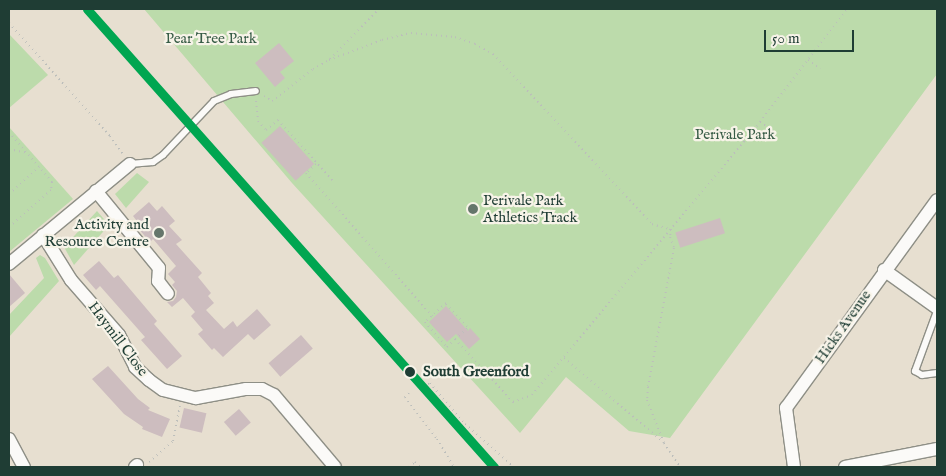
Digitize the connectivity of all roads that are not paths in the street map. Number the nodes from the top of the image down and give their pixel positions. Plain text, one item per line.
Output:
1 (256, 91) road end
2 (130, 164) joint
3 (96, 191) junction
4 (937, 200) edge
5 (43, 235) junction
6 (9, 264) edge
7 (884, 270) junction
8 (168, 294) dead end
9 (937, 310) edge
10 (937, 373) edge
11 (9, 439) edge
12 (937, 449) edge
13 (24, 467) edge
14 (335, 467) edge
15 (794, 467) edge
16 (845, 467) edge

1 - 2 lane
2 - 3 street
3 - 5 street
3 - 8 street
4 - 7 street, Hicks Avenue
5 - 6 street
5 - 14 street, Haymill Close
7 - 9 street
7 - 15 street, Hicks Avenue
9 - 10 lane
11 - 13 street
12 - 16 street

